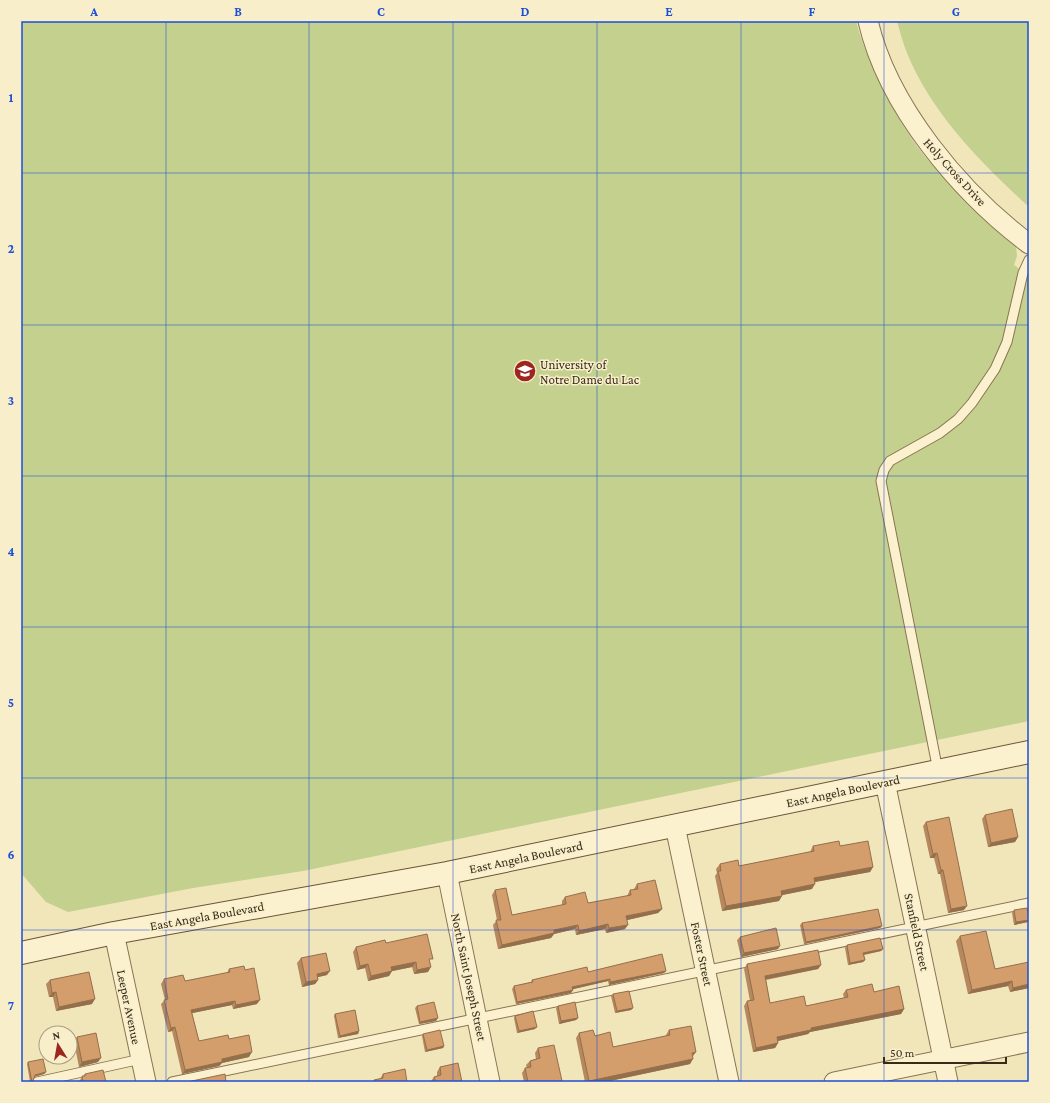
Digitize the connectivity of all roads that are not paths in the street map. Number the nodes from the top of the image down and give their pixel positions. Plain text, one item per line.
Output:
1 (868, 21) edge
2 (1029, 244) edge
3 (1029, 260) edge
4 (1029, 752) edge
5 (938, 771) junction
6 (885, 782) junction
7 (675, 826) junction
8 (447, 873) junction
9 (1029, 903) edge
10 (916, 927) junction
11 (114, 933) junction
12 (21, 953) edge
13 (705, 971) junction
14 (477, 1019) junction
15 (1029, 1042) edge
16 (944, 1059) junction
17 (141, 1060) junction
18 (37, 1082) edge
19 (146, 1082) edge
20 (172, 1082) edge
21 (490, 1082) edge
22 (729, 1082) edge
23 (834, 1082) edge
24 (948, 1082) edge

1 - 2 street, Holy Cross Drive
3 - 5 lane
4 - 5 main road, East Angela Boulevard
5 - 6 main road, East Angela Boulevard
6 - 7 main road, East Angela Boulevard
6 - 10 street, Stanfield Street
7 - 8 main road, East Angela Boulevard
7 - 13 street, Foster Street
8 - 11 main road, East Angela Boulevard
8 - 14 street, North Saint Joseph Street
9 - 10 lane
10 - 13 lane
10 - 16 street, Stanfield Street
11 - 12 main road, East Angela Boulevard
11 - 17 street, Leeper Avenue
13 - 14 lane
13 - 22 street, Foster Street
14 - 20 lane
14 - 21 street, North Saint Joseph Street
15 - 16 street
16 - 23 street
16 - 24 street, Stanfield Street
17 - 18 lane
17 - 19 street, Leeper Avenue

